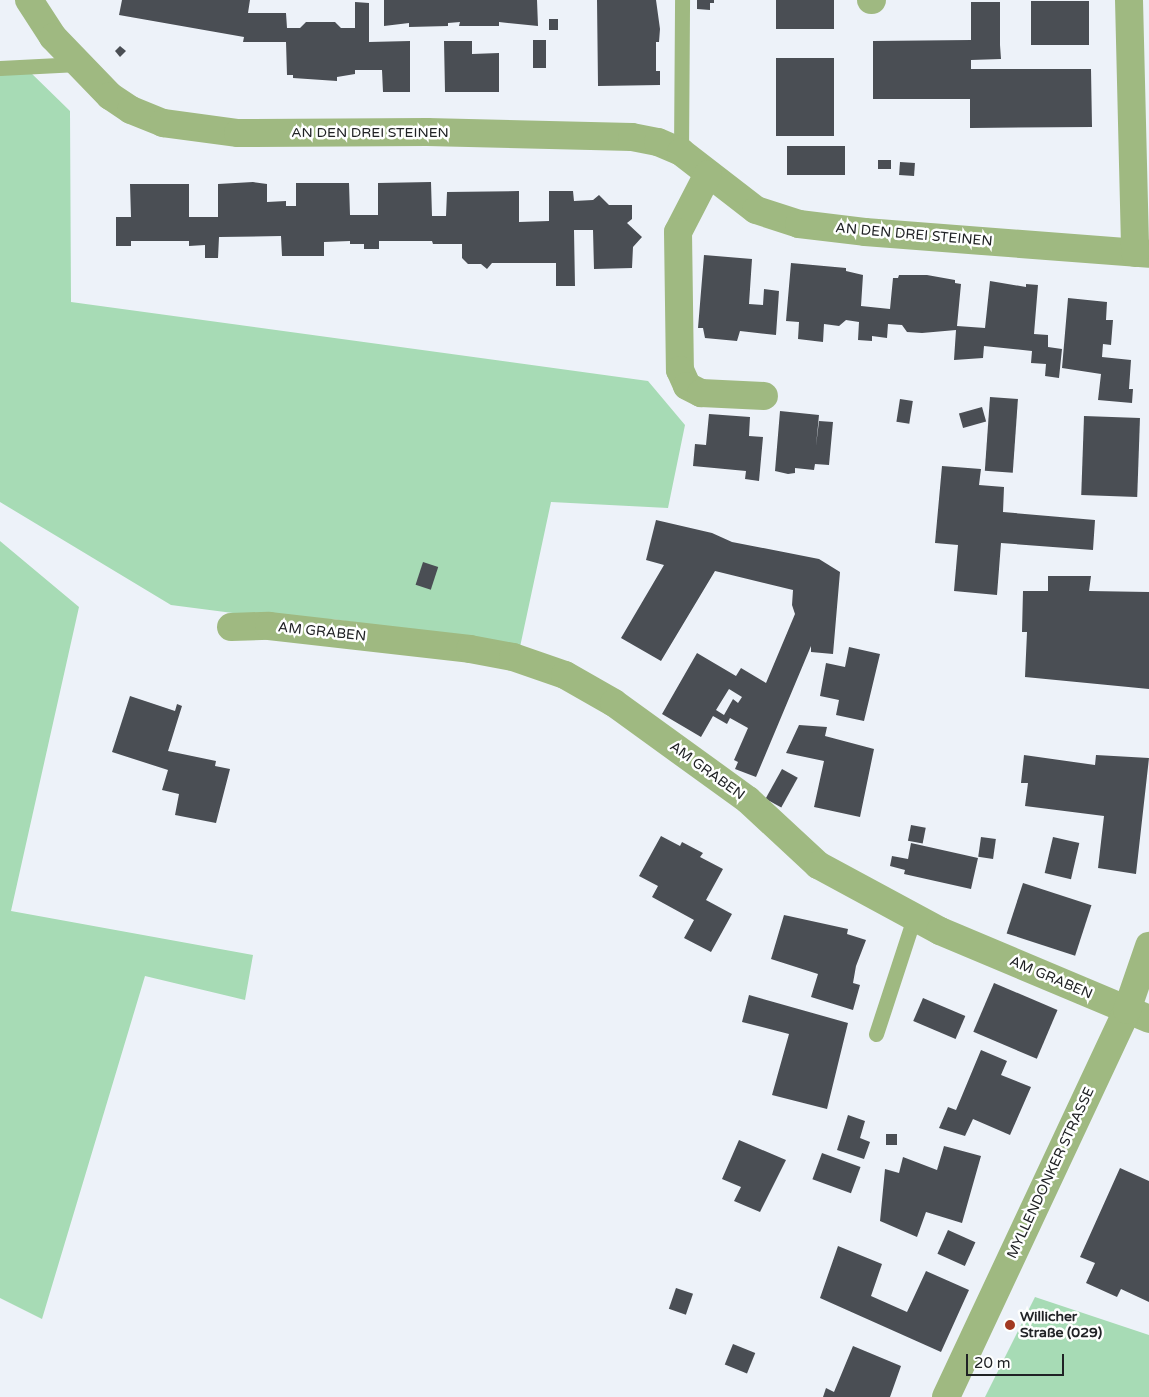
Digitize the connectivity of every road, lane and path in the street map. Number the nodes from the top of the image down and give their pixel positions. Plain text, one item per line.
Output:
1 (29, 0) edge
2 (682, 0) edge
3 (1129, 0) edge
4 (78, 64) junction
5 (0, 68) edge
6 (680, 152) junction
7 (708, 174) junction
8 (1142, 254) edge
9 (764, 396) dead end
10 (231, 627) dead end
11 (914, 918) junction
12 (1149, 946) edge
13 (1138, 1014) edge
14 (876, 1034) dead end
15 (946, 1397) edge

1 - 4 street, AN DEN DREI STEINEN
2 - 6 lane
3 - 8 street, AN DEN DREI STEINEN
4 - 5 lane
4 - 6 street, AN DEN DREI STEINEN
6 - 7 street, AN DEN DREI STEINEN
7 - 8 street, AN DEN DREI STEINEN
7 - 9 street
10 - 11 street, AM GRABEN
11 - 13 street, AM GRABEN
11 - 14 lane
12 - 13 street, MYLLENDONKER STRASSE
13 - 15 street, MYLLENDONKER STRASSE

